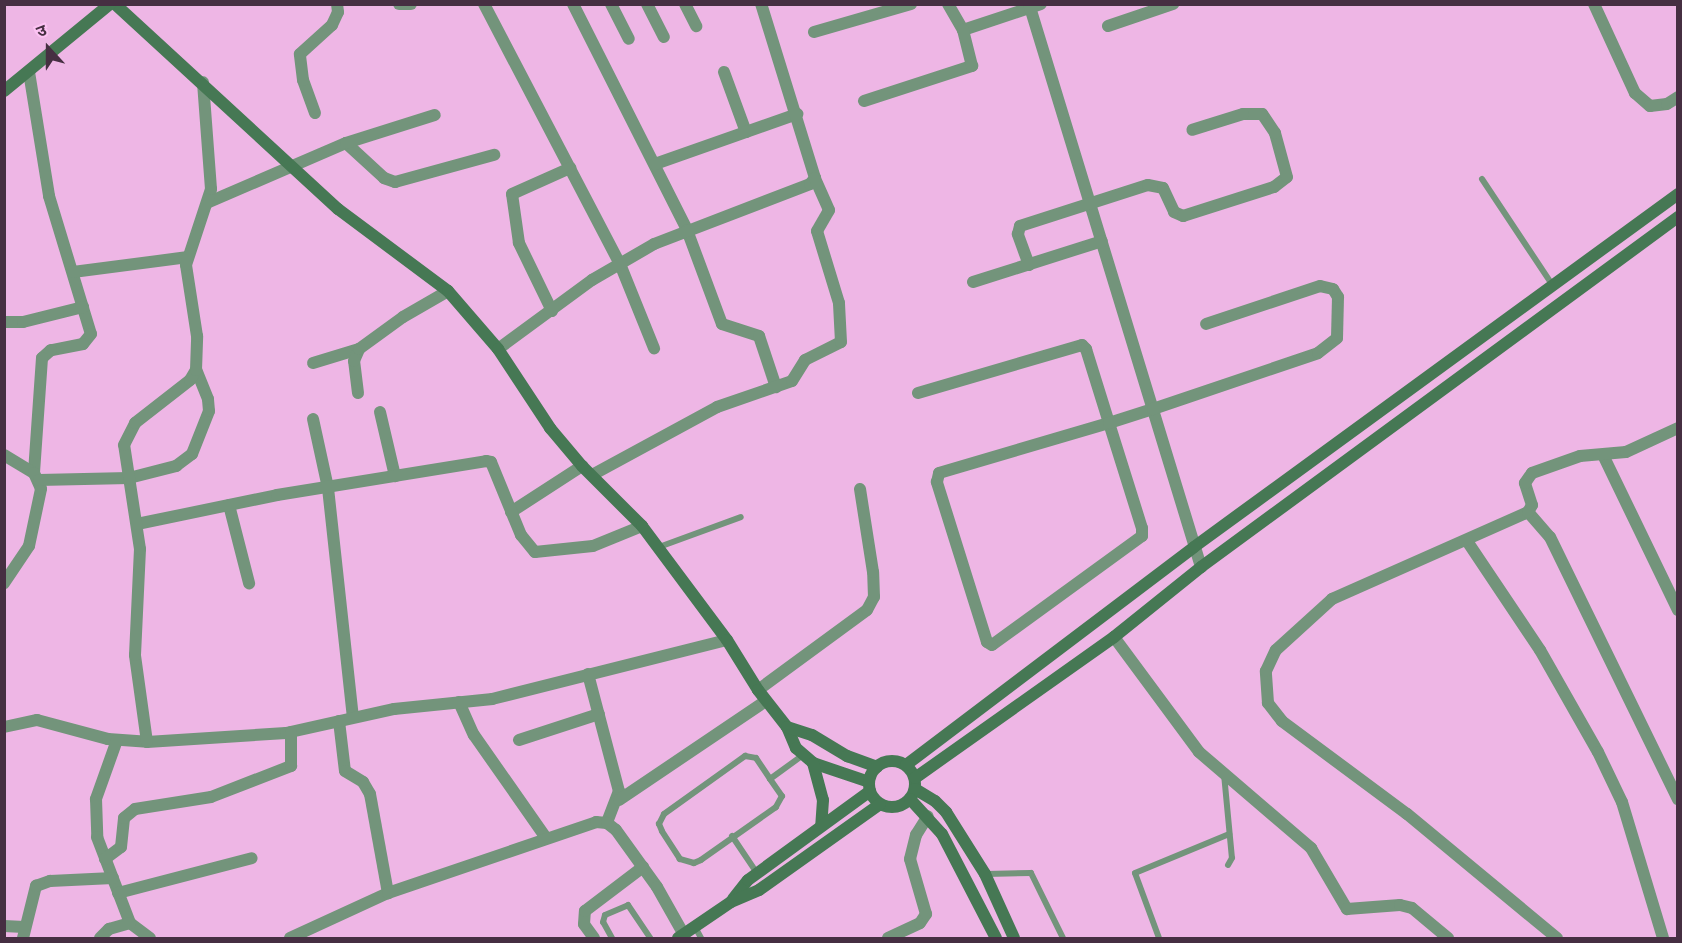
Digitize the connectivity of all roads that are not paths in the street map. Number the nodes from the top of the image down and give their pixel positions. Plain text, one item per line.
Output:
1 (110, 4) edge
2 (115, 4) edge
3 (337, 4) edge
4 (399, 4) edge
5 (411, 4) edge
6 (484, 4) edge
7 (573, 4) edge
8 (611, 4) edge
9 (647, 4) edge
10 (685, 4) edge
11 (761, 4) edge
12 (911, 4) edge
13 (948, 4) edge
14 (1173, 4) edge
15 (1594, 4) edge
16 (1034, 6) edge
17 (696, 26) dead end
18 (1108, 26) dead end
19 (963, 30) junction
20 (814, 32) dead end
21 (664, 37) dead end
22 (629, 39) dead end
23 (29, 72) junction
24 (724, 72) dead end
25 (203, 82) junction
26 (4, 91) edge
27 (1677, 97) edge
28 (864, 101) dead end
29 (315, 112) dead end
30 (796, 114) junction
31 (435, 115) dead end
32 (1191, 130) dead end
33 (746, 132) junction
34 (346, 143) junction
35 (494, 155) dead end
36 (655, 164) junction
37 (291, 166) junction
38 (570, 168) junction
39 (815, 178) junction
40 (1482, 179) dead end
41 (1677, 194) edge
42 (209, 202) junction
43 (1090, 203) junction
44 (1677, 217) edge
45 (687, 230) junction
46 (1102, 241) junction
47 (188, 257) junction
48 (620, 264) junction
49 (1029, 265) junction
50 (74, 272) junction
51 (973, 282) dead end
52 (1554, 286) junction
53 (448, 291) junction
54 (83, 308) junction
55 (552, 311) junction
56 (4, 322) edge
57 (1206, 324) dead end
58 (654, 348) dead end
59 (498, 349) junction
60 (359, 350) junction
61 (313, 363) dead end
62 (196, 370) junction
63 (776, 387) junction
64 (358, 393) dead end
65 (918, 393) dead end
66 (1153, 409) junction
67 (380, 412) dead end
68 (313, 419) dead end
69 (1109, 423) junction
70 (1677, 428) edge
71 (4, 455) edge
72 (1604, 457) junction
73 (582, 466) junction
74 (592, 475) junction
75 (36, 476) junction
76 (395, 476) junction
77 (129, 478) junction
78 (328, 488) junction
79 (860, 489) dead end
80 (229, 505) junction
81 (511, 512) junction
82 (1528, 512) junction
83 (741, 517) dead end
84 (137, 524) junction
85 (642, 526) junction
86 (1467, 542) junction
87 (1194, 547) junction
88 (658, 548) junction
89 (1201, 567) junction
90 (249, 583) dead end
91 (4, 584) edge
92 (1677, 610) edge
93 (1114, 637) junction
94 (727, 640) junction
95 (588, 674) junction
96 (762, 695) junction
97 (459, 702) junction
98 (599, 714) junction
99 (353, 717) junction
100 (339, 721) junction
101 (4, 727) edge
102 (788, 727) junction
103 (291, 732) junction
104 (117, 740) junction
105 (519, 740) dead end
106 (147, 742) junction
107 (808, 759) junction
108 (906, 765) junction
109 (877, 767) junction
110 (1224, 773) junction
111 (770, 779) junction
112 (870, 787) junction
113 (914, 789) junction
114 (619, 800) junction
115 (1677, 800) edge
116 (880, 804) junction
117 (928, 816) junction
118 (608, 823) junction
119 (822, 826) junction
120 (1229, 834) junction
121 (732, 836) junction
122 (546, 838) junction
123 (252, 858) dead end
124 (105, 859) junction
125 (1228, 865) dead end
126 (643, 867) junction
127 (757, 873) junction
128 (985, 874) junction
129 (113, 878) junction
130 (118, 893) junction
131 (388, 893) junction
132 (731, 902) junction
133 (130, 923) junction
134 (4, 926) edge
135 (23, 933) edge
136 (698, 933) edge
137 (681, 937) edge
138 (100, 939) edge
139 (150, 939) edge
140 (290, 939) edge
141 (594, 939) edge
142 (612, 939) edge
143 (650, 939) edge
144 (888, 939) edge
145 (996, 939) edge
146 (1014, 939) edge
147 (1063, 939) edge
148 (1159, 939) edge
149 (1448, 939) edge
150 (1557, 939) edge
151 (1663, 939) edge

1 - 23 main road
2 - 25 main road
3 - 29 street
4 - 5 street
6 - 38 street
7 - 36 street
8 - 22 street
9 - 21 street
10 - 17 street
11 - 30 street
12 - 20 street
13 - 19 street
14 - 18 street
15 - 27 street
16 - 19 street
16 - 43 street
19 - 28 street
23 - 26 main road
23 - 50 street
24 - 33 street
25 - 37 main road
25 - 42 street
30 - 33 street
30 - 39 street
31 - 34 street
32 - 43 street
33 - 36 street
34 - 35 street
34 - 37 street
36 - 45 street
37 - 42 street
37 - 53 main road
38 - 48 street
38 - 55 street
39 - 45 street
39 - 63 street
40 - 52 lane
41 - 52 main road
42 - 47 street
43 - 46 street
43 - 49 street
44 - 89 main road
45 - 48 street
45 - 63 street
46 - 49 street
46 - 66 street
47 - 50 street
47 - 62 street
48 - 55 street
48 - 58 street
49 - 51 street
50 - 54 street
52 - 87 main road
53 - 59 main road
53 - 60 street
54 - 56 street
54 - 75 street
55 - 59 street
57 - 66 street
59 - 73 main road
60 - 61 street
60 - 64 street
62 - 77 street
62 - 77 street
63 - 74 street
65 - 69 street
66 - 69 street
66 - 87 street
67 - 76 street
68 - 78 street
69 - 69 street
70 - 72 street
71 - 75 street
72 - 82 street
72 - 92 street
73 - 74 main road
73 - 81 street
74 - 85 main road
75 - 77 street
75 - 91 street
76 - 78 street
76 - 81 street
77 - 84 street
78 - 80 street
78 - 99 street
79 - 96 street
80 - 84 street
80 - 90 street
81 - 85 street
82 - 86 street
82 - 115 street
83 - 88 lane
84 - 106 street
85 - 88 main road
86 - 150 street
86 - 151 street
87 - 89 street
87 - 108 main road
88 - 94 main road
89 - 93 main road
93 - 110 street
93 - 113 main road
94 - 95 street
94 - 96 main road
95 - 97 street
95 - 98 street
96 - 102 main road
96 - 114 street
97 - 99 street
97 - 122 street
98 - 105 street
98 - 114 street
99 - 100 street
100 - 103 street
100 - 131 street
101 - 104 street
102 - 107 main road
102 - 109 main road
103 - 106 street
103 - 124 street
104 - 106 street
104 - 124 street
107 - 111 lane
107 - 112 main road
107 - 119 main road
108 - 109 main road
108 - 113 main road
109 - 112 main road
110 - 120 lane
110 - 149 street
111 - 121 lane
111 - 121 lane
112 - 116 main road
112 - 119 main road
113 - 116 main road
113 - 117 main road
113 - 128 main road
114 - 118 street
116 - 132 main road
117 - 144 street
117 - 145 main road
118 - 122 street
118 - 126 street
119 - 127 main road
120 - 125 lane
120 - 148 lane
121 - 127 lane
122 - 131 street
123 - 130 street
124 - 129 street
126 - 137 street
126 - 141 street
127 - 132 main road
128 - 146 main road
128 - 147 lane
129 - 130 street
129 - 135 street
130 - 133 street
131 - 140 street
132 - 136 main road
133 - 138 street
133 - 139 street
134 - 135 street
136 - 137 main road
142 - 143 lane

